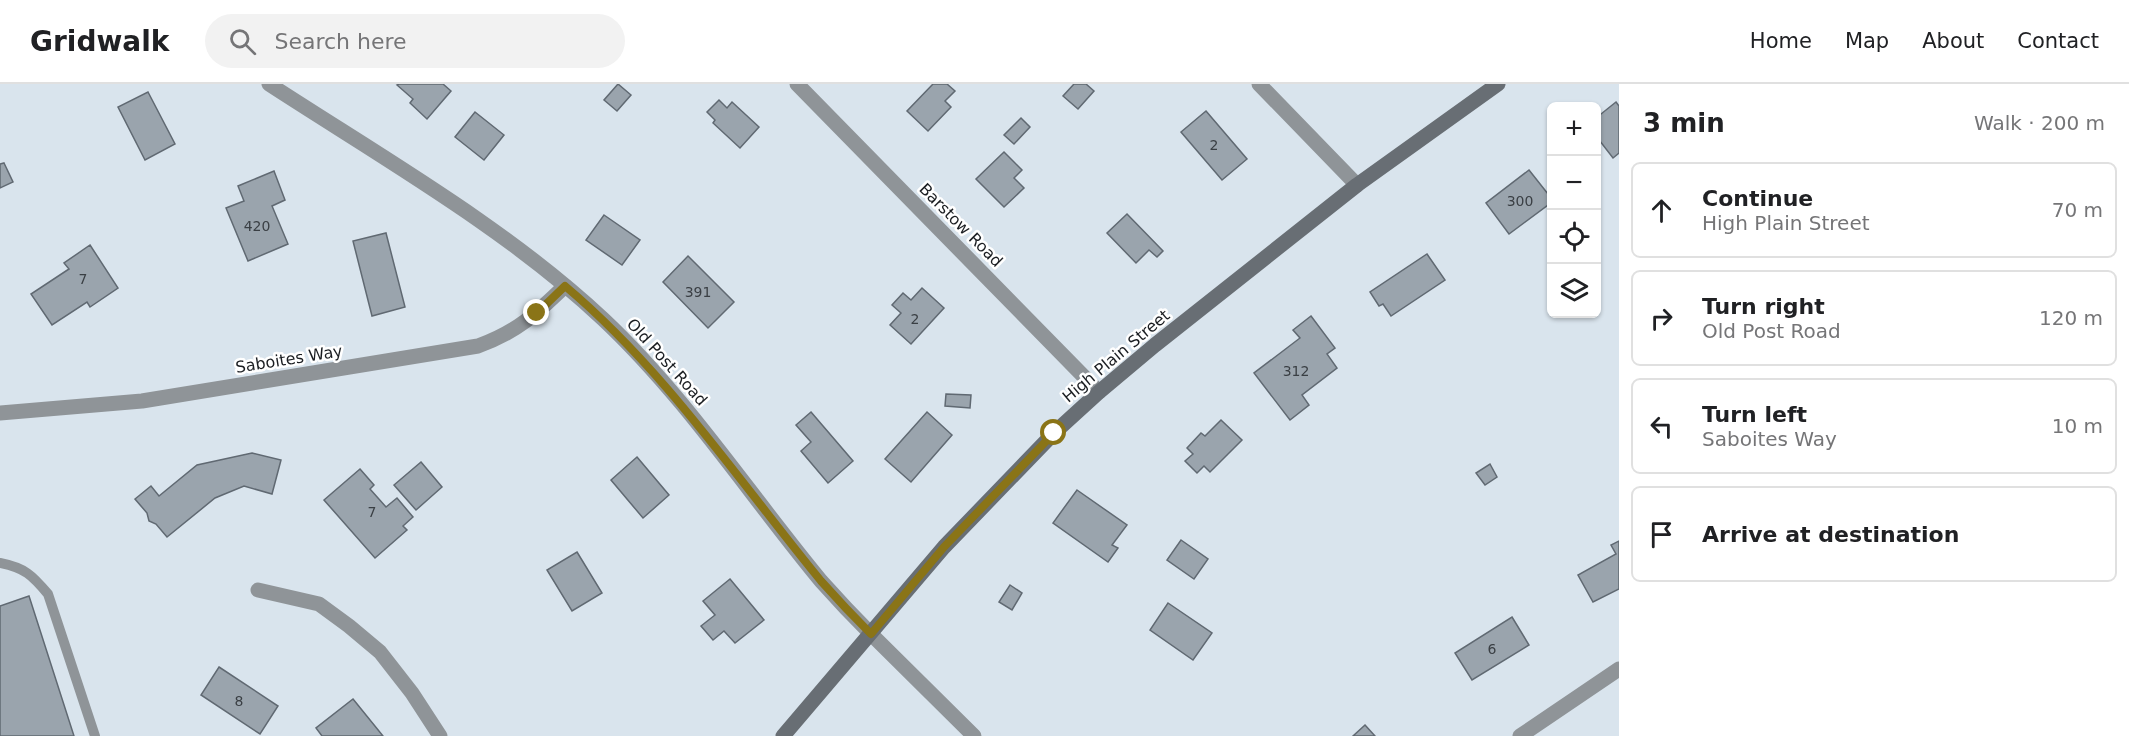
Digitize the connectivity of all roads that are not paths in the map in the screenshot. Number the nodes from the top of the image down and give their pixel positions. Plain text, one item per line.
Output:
1 (269, 84) edge
2 (797, 84) edge
3 (1259, 84) edge
4 (1498, 84) edge
5 (1357, 185) junction
6 (565, 286) junction
7 (1099, 392) junction
8 (0, 413) edge
9 (0, 563) edge
10 (258, 590) dead end
11 (871, 634) junction
12 (1619, 669) edge
13 (95, 736) edge
14 (440, 736) edge
15 (783, 736) edge
16 (974, 736) edge
17 (1520, 736) edge

1 - 6 street, Old Post Road
2 - 7 street, Barstow Road
3 - 5 street
4 - 5 main road, High Plain Street
5 - 7 main road, High Plain Street
6 - 8 street, Saboites Way
6 - 11 street, Old Post Road
7 - 11 main road, High Plain Street
9 - 13 lane
10 - 14 street
11 - 15 main road, High Plain Street
11 - 16 street, Old Post Road
12 - 17 street

